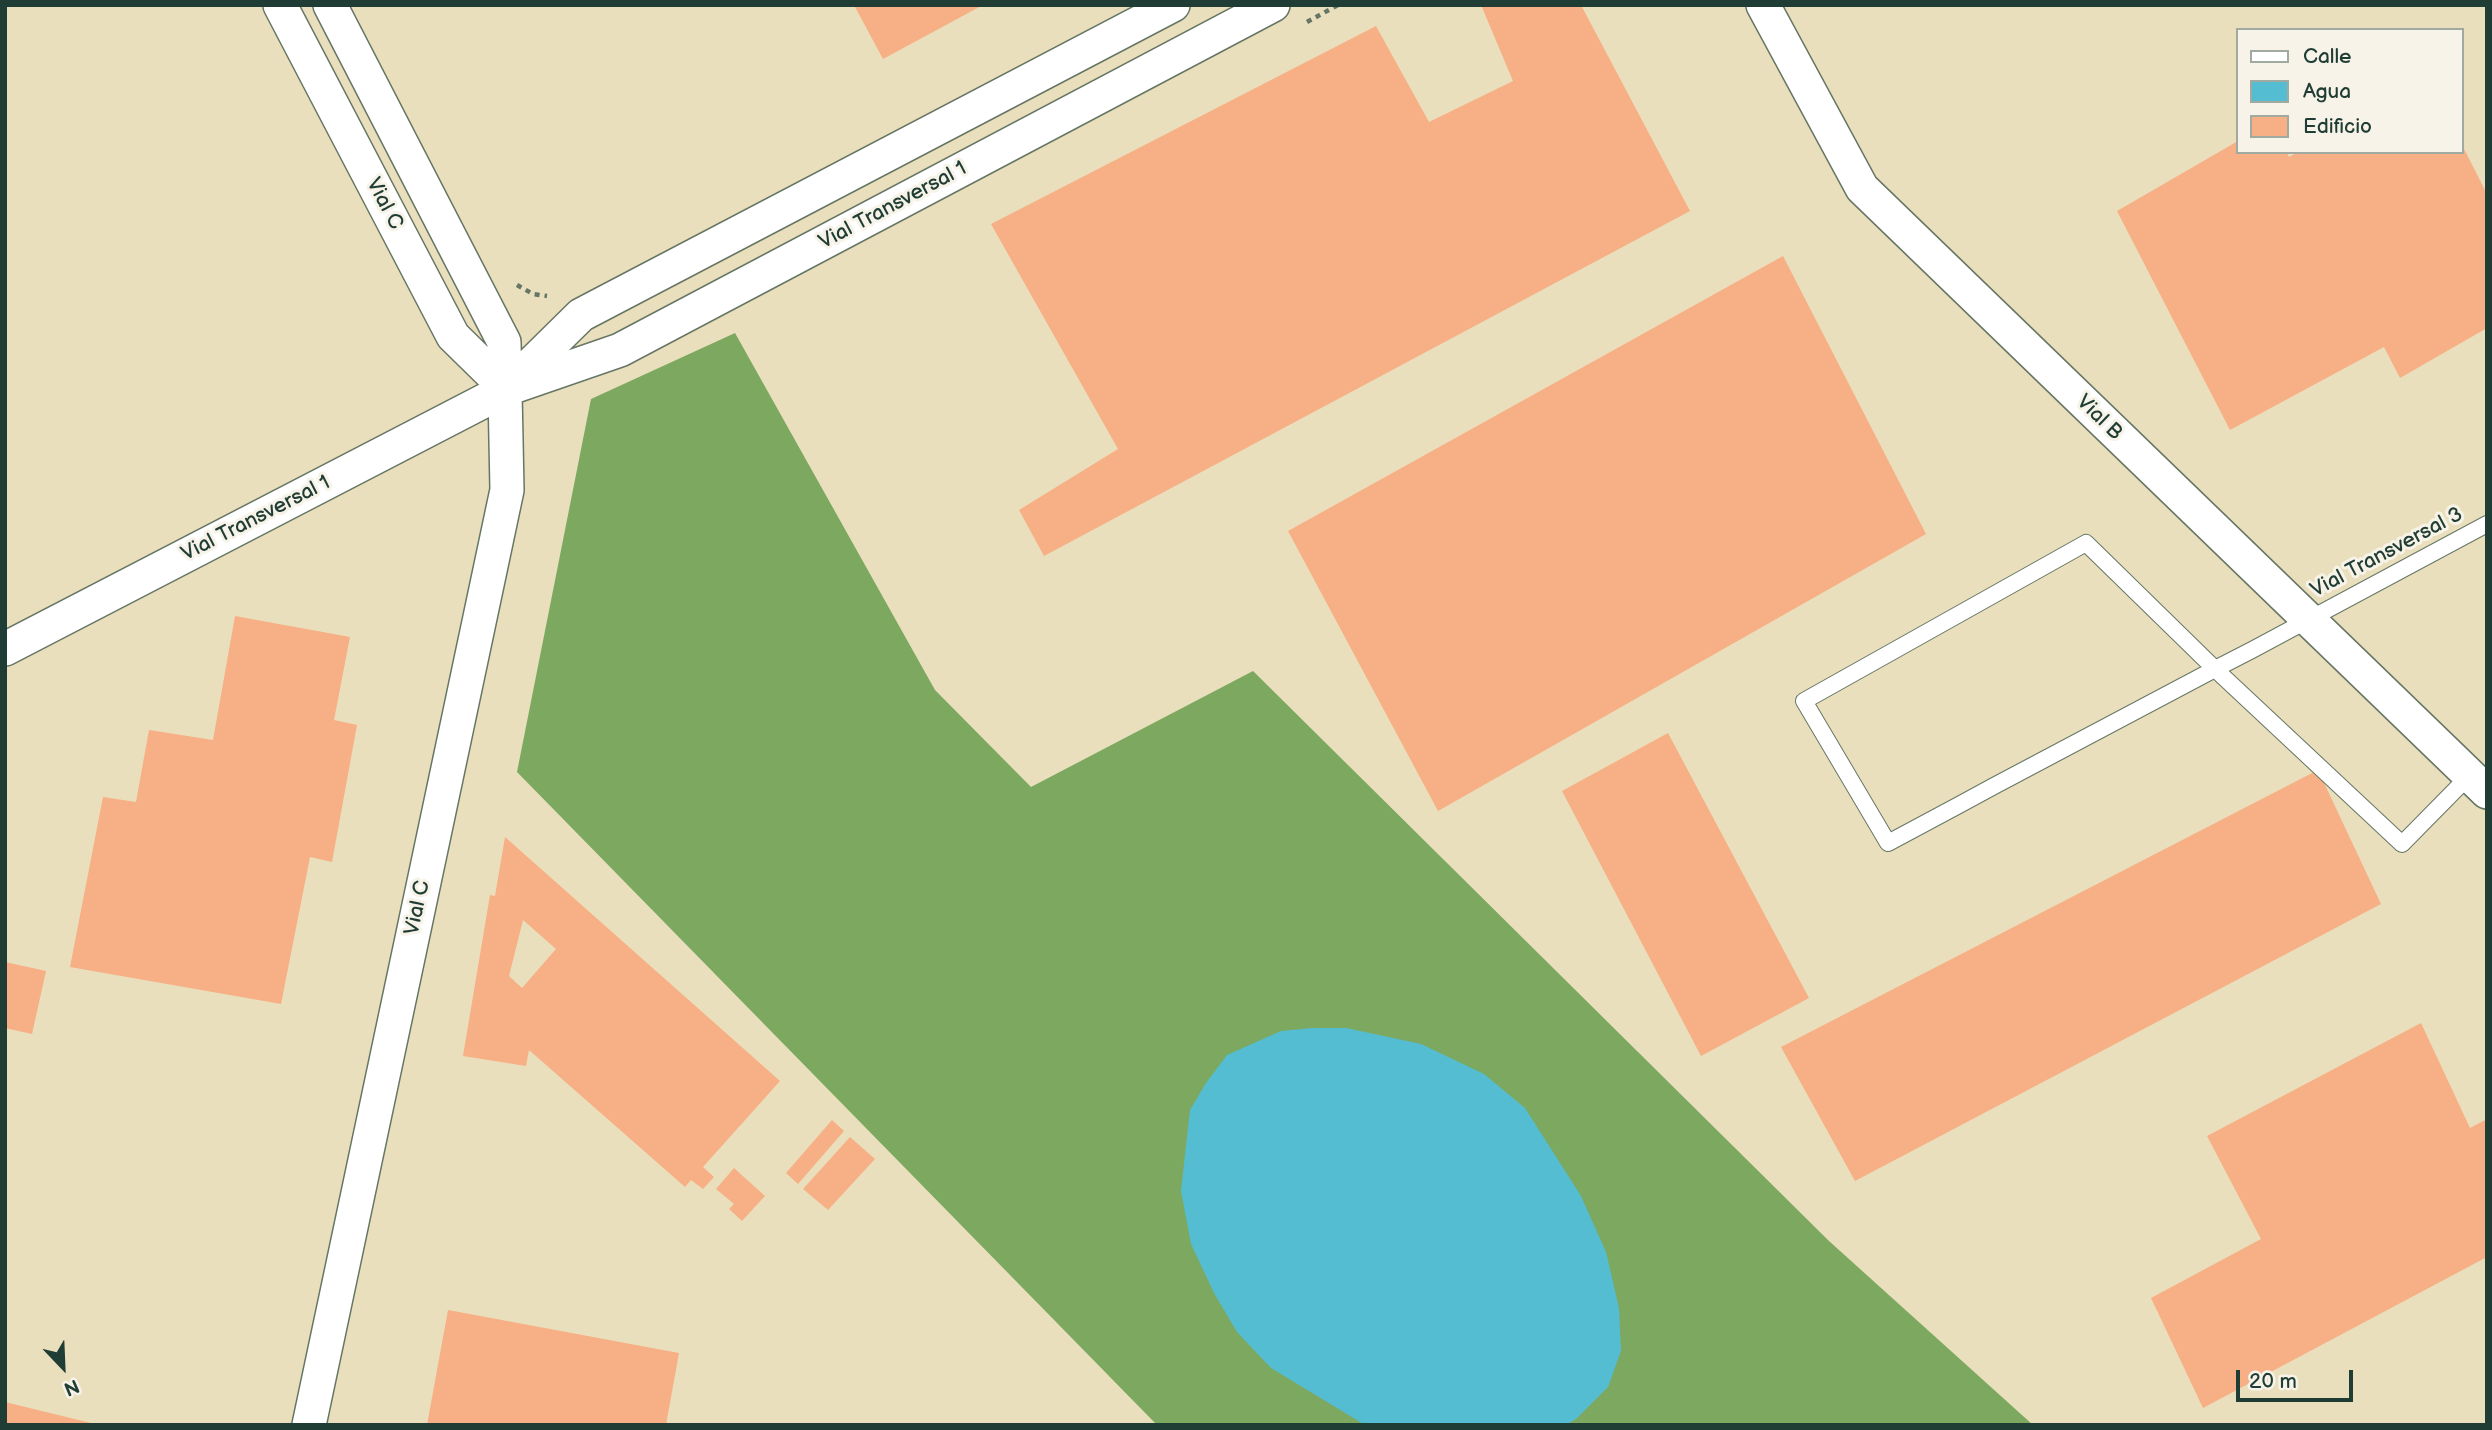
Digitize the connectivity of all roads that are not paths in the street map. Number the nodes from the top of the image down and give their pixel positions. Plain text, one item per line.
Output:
1 (280, 5) edge
2 (330, 5) edge
3 (1172, 5) edge
4 (1273, 5) edge
5 (1763, 5) edge
6 (507, 389) junction
7 (2487, 524) edge
8 (2307, 620) junction
9 (5, 649) edge
10 (2215, 669) junction
11 (2478, 784) edge
12 (309, 1425) edge

1 - 6 street, Vial C
2 - 6 street, Vial C
3 - 6 street, Vial Transversal 1
4 - 6 street, Vial Transversal 1
5 - 8 street, Vial B
6 - 9 street, Vial Transversal 1
6 - 12 street, Vial C
7 - 8 lane, Vial Transversal 3
8 - 10 lane, Vial Transversal 3
8 - 11 street, Vial B
10 - 10 lane
10 - 11 lane

